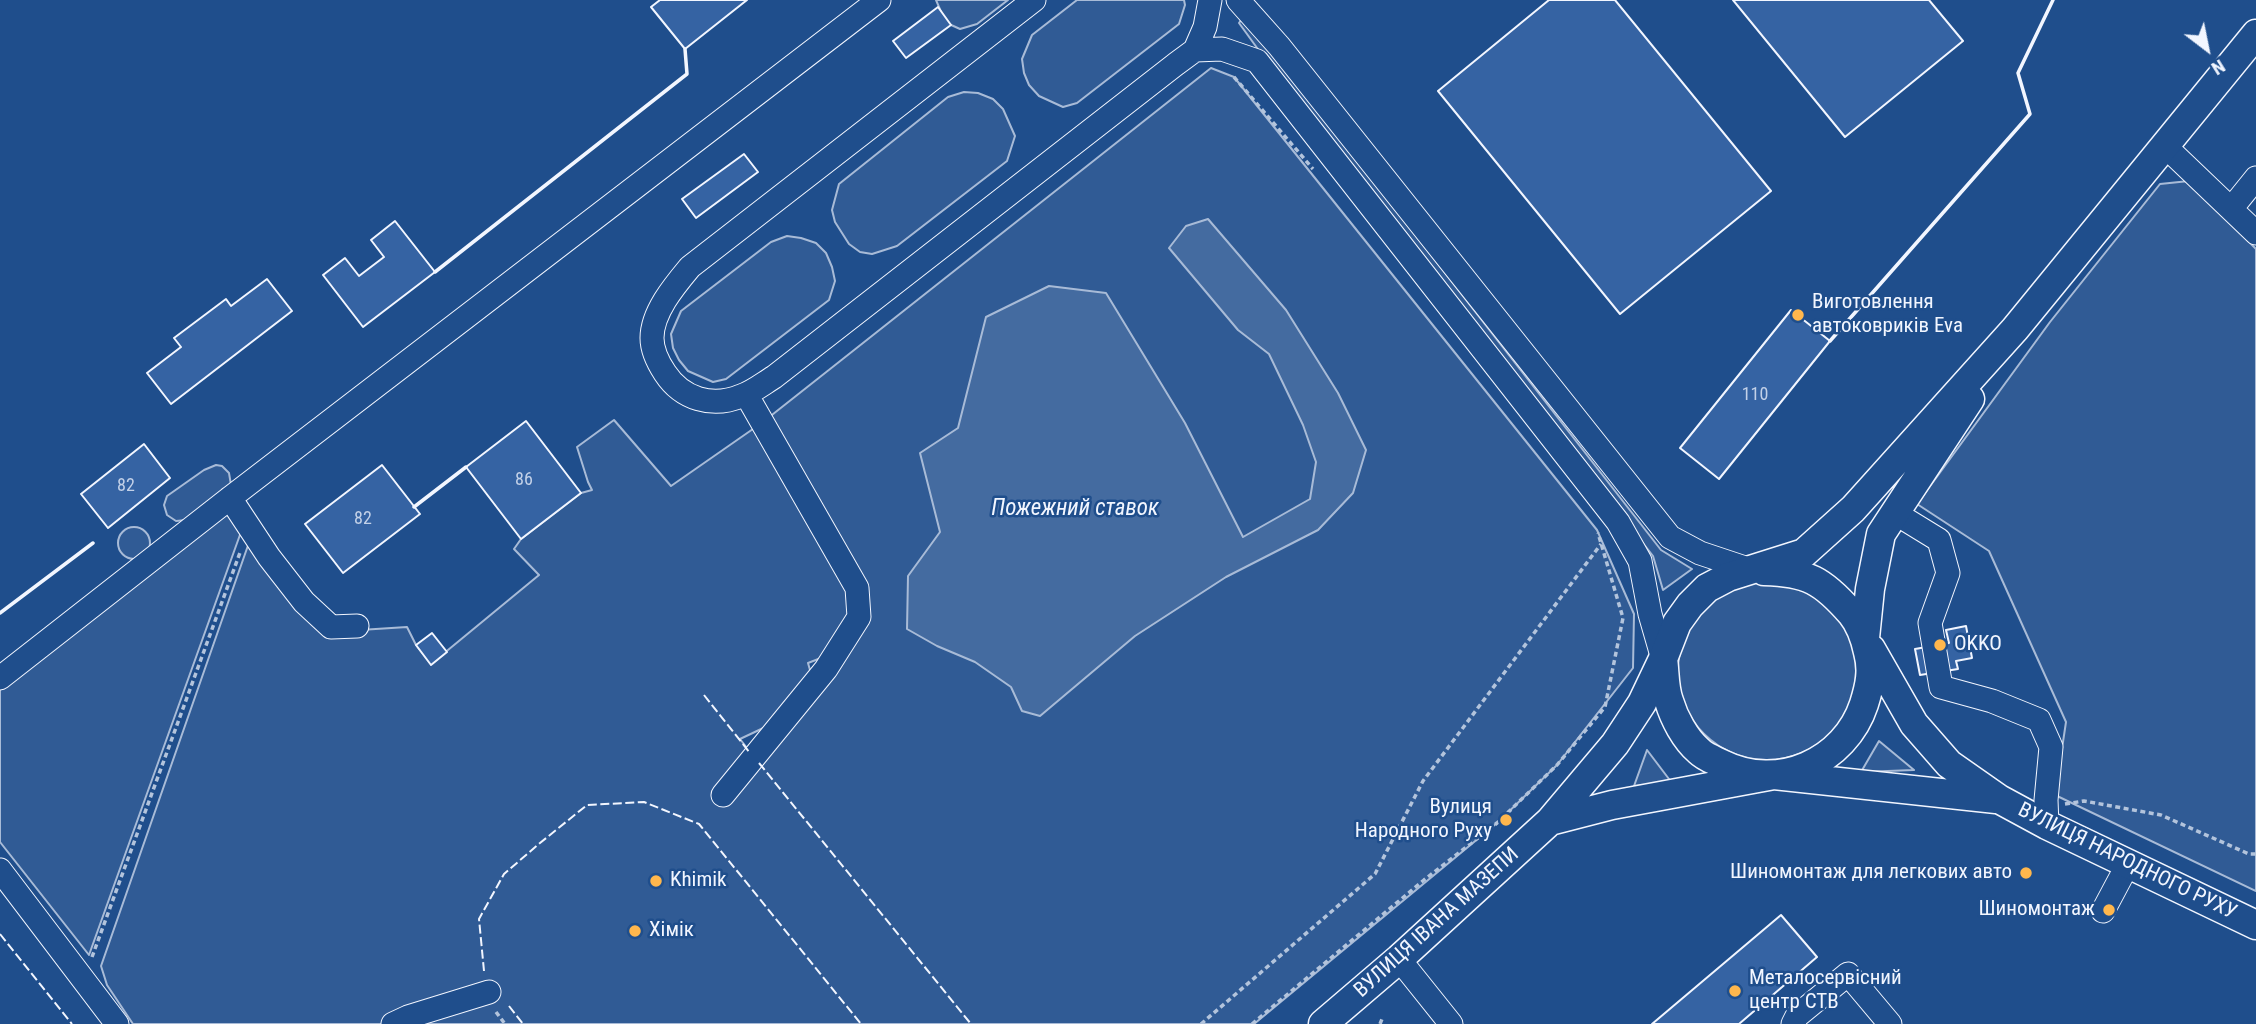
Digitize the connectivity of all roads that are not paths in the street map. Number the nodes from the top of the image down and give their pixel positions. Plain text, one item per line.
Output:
1 (879, 0) edge
2 (1034, 0) edge
3 (1210, 0) edge
4 (1238, 0) edge
5 (2256, 34) edge
6 (1195, 50) junction
7 (2165, 146) junction
8 (2256, 178) edge
9 (2231, 209) junction
10 (2256, 233) edge
11 (2015, 329) junction
12 (746, 394) junction
13 (230, 498) junction
14 (1895, 513) junction
15 (1751, 570) junction
16 (357, 626) dead end
17 (1865, 638) junction
18 (1663, 659) junction
19 (0, 678) edge
20 (1774, 775) junction
21 (723, 795) dead end
22 (1999, 799) junction
23 (2046, 813) junction
24 (1550, 821) junction
25 (2128, 864) junction
26 (0, 870) edge
27 (2103, 911) dead end
28 (2256, 925) edge
29 (1399, 960) junction
30 (489, 992) dead end
31 (117, 1024) edge
32 (393, 1024) edge
33 (1323, 1024) edge
34 (1451, 1024) edge
35 (1793, 1024) edge
36 (1890, 1024) edge

1 - 13 street
2 - 12 street
3 - 6 street
4 - 15 street
5 - 7 main road
6 - 12 street
6 - 18 street
7 - 9 street
7 - 11 main road
8 - 9 street
9 - 10 street
11 - 14 main road
11 - 15 main road
12 - 21 street
13 - 16 street
13 - 19 street
14 - 17 main road
14 - 23 street
15 - 17 main road
15 - 18 main road
17 - 20 main road
17 - 22 main road, ВУЛИЦЯ НАРОДНОГО РУХУ
18 - 20 main road
18 - 24 main road, ВУЛИЦЯ ІВАНА МАЗЕПИ
20 - 22 main road, ВУЛИЦЯ НАРОДНОГО РУХУ
20 - 24 main road, ВУЛИЦЯ ІВАНА МАЗЕПИ
22 - 23 main road, ВУЛИЦЯ НАРОДНОГО РУХУ
23 - 25 main road, ВУЛИЦЯ НАРОДНОГО РУХУ
24 - 29 main road, ВУЛИЦЯ ІВАНА МАЗЕПИ
25 - 27 street
25 - 28 main road, ВУЛИЦЯ НАРОДНОГО РУХУ
26 - 31 street
29 - 33 main road, ВУЛИЦЯ ІВАНА МАЗЕПИ
29 - 34 street
30 - 32 street
35 - 36 street

